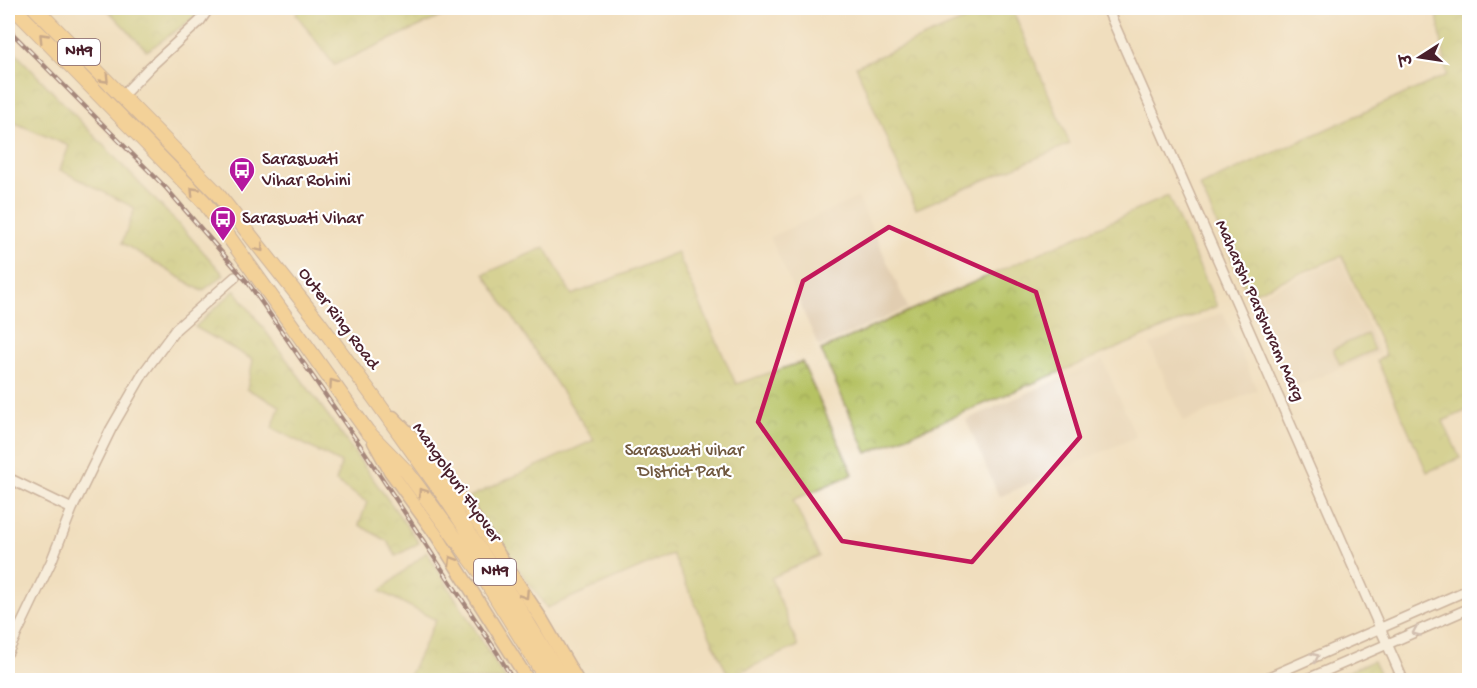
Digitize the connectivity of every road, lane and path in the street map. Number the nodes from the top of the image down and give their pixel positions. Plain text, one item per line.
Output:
1 (14, 8) edge
2 (35, 8) edge
3 (209, 8) edge
4 (1107, 8) edge
5 (122, 96) junction
6 (235, 278) dead end
7 (375, 399) junction
8 (367, 431) junction
9 (8, 478) edge
10 (72, 509) junction
11 (1470, 589) edge
12 (1470, 609) edge
13 (1380, 628) junction
14 (1387, 645) junction
15 (8, 652) edge
16 (528, 681) edge
17 (547, 681) edge
18 (563, 681) edge
19 (578, 681) edge
20 (1262, 681) edge
21 (1305, 681) edge
22 (1403, 681) edge

8 -> 1 highway
2 -> 5 highway, Outer Ring Road / NH9
3 - 5 street
4 - 13 street, Maharshi Parshuram Marg
5 -> 7 highway, Outer Ring Road / NH9
6 - 10 street
7 - 18 highway, Mangolpuri Flyover / NH9
7 -> 19 main road, Outer Ring Road
16 -> 8 main road
17 -> 8 highway, Mangolpuri Flyover
9 - 10 street
10 - 15 street
11 - 13 street
12 -> 14 street
13 - 14 street, Maharshi Parshuram Marg
20 -> 13 street
14 - 21 street
14 - 22 street

